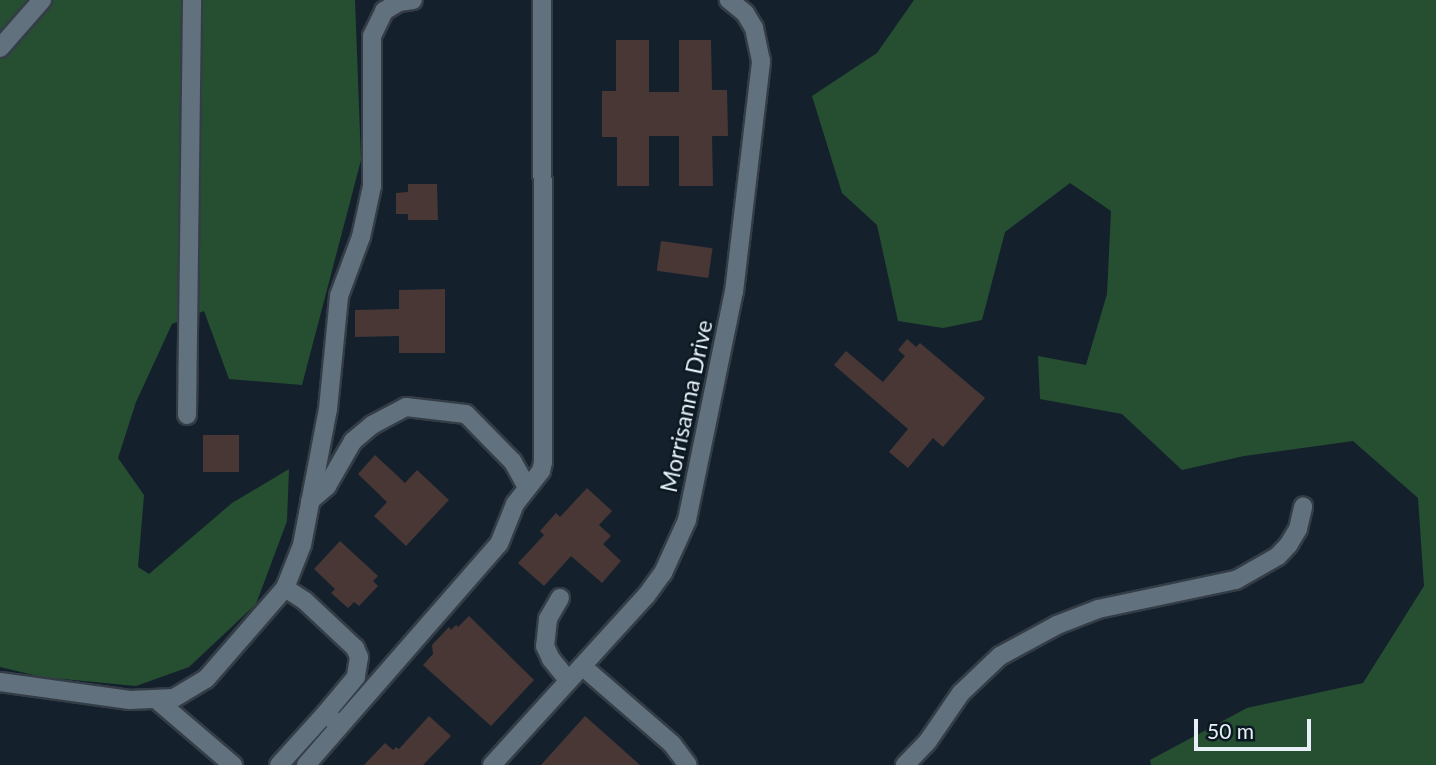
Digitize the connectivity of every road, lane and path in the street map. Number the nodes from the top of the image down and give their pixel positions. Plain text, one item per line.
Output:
1 (42, 0) edge
2 (192, 0) edge
3 (373, 0) edge
4 (413, 0) edge
5 (542, 0) edge
6 (729, 0) edge
7 (373, 36) junction
8 (0, 48) edge
9 (187, 415) dead end
10 (527, 487) junction
11 (310, 501) junction
12 (1303, 507) dead end
13 (285, 588) junction
14 (560, 598) dead end
15 (582, 666) junction
16 (569, 681) junction
17 (0, 682) edge
18 (158, 701) junction
19 (326, 713) junction
20 (340, 726) junction
21 (233, 765) edge
22 (279, 765) edge
23 (306, 765) edge
24 (492, 765) edge
25 (688, 765) edge
26 (905, 765) edge

1 - 8 street
2 - 9 street
3 - 7 street
4 - 7 street
5 - 10 street
6 - 15 street, Morrisanna Drive
7 - 11 street
10 - 11 street
10 - 20 street
11 - 13 street
12 - 26 street
13 - 18 street
13 - 19 street
14 - 16 street
15 - 16 street, Morrisanna Drive
15 - 25 street
16 - 24 street, Morrisanna Drive
17 - 18 street
18 - 21 street
19 - 20 street
19 - 22 street
20 - 23 street

